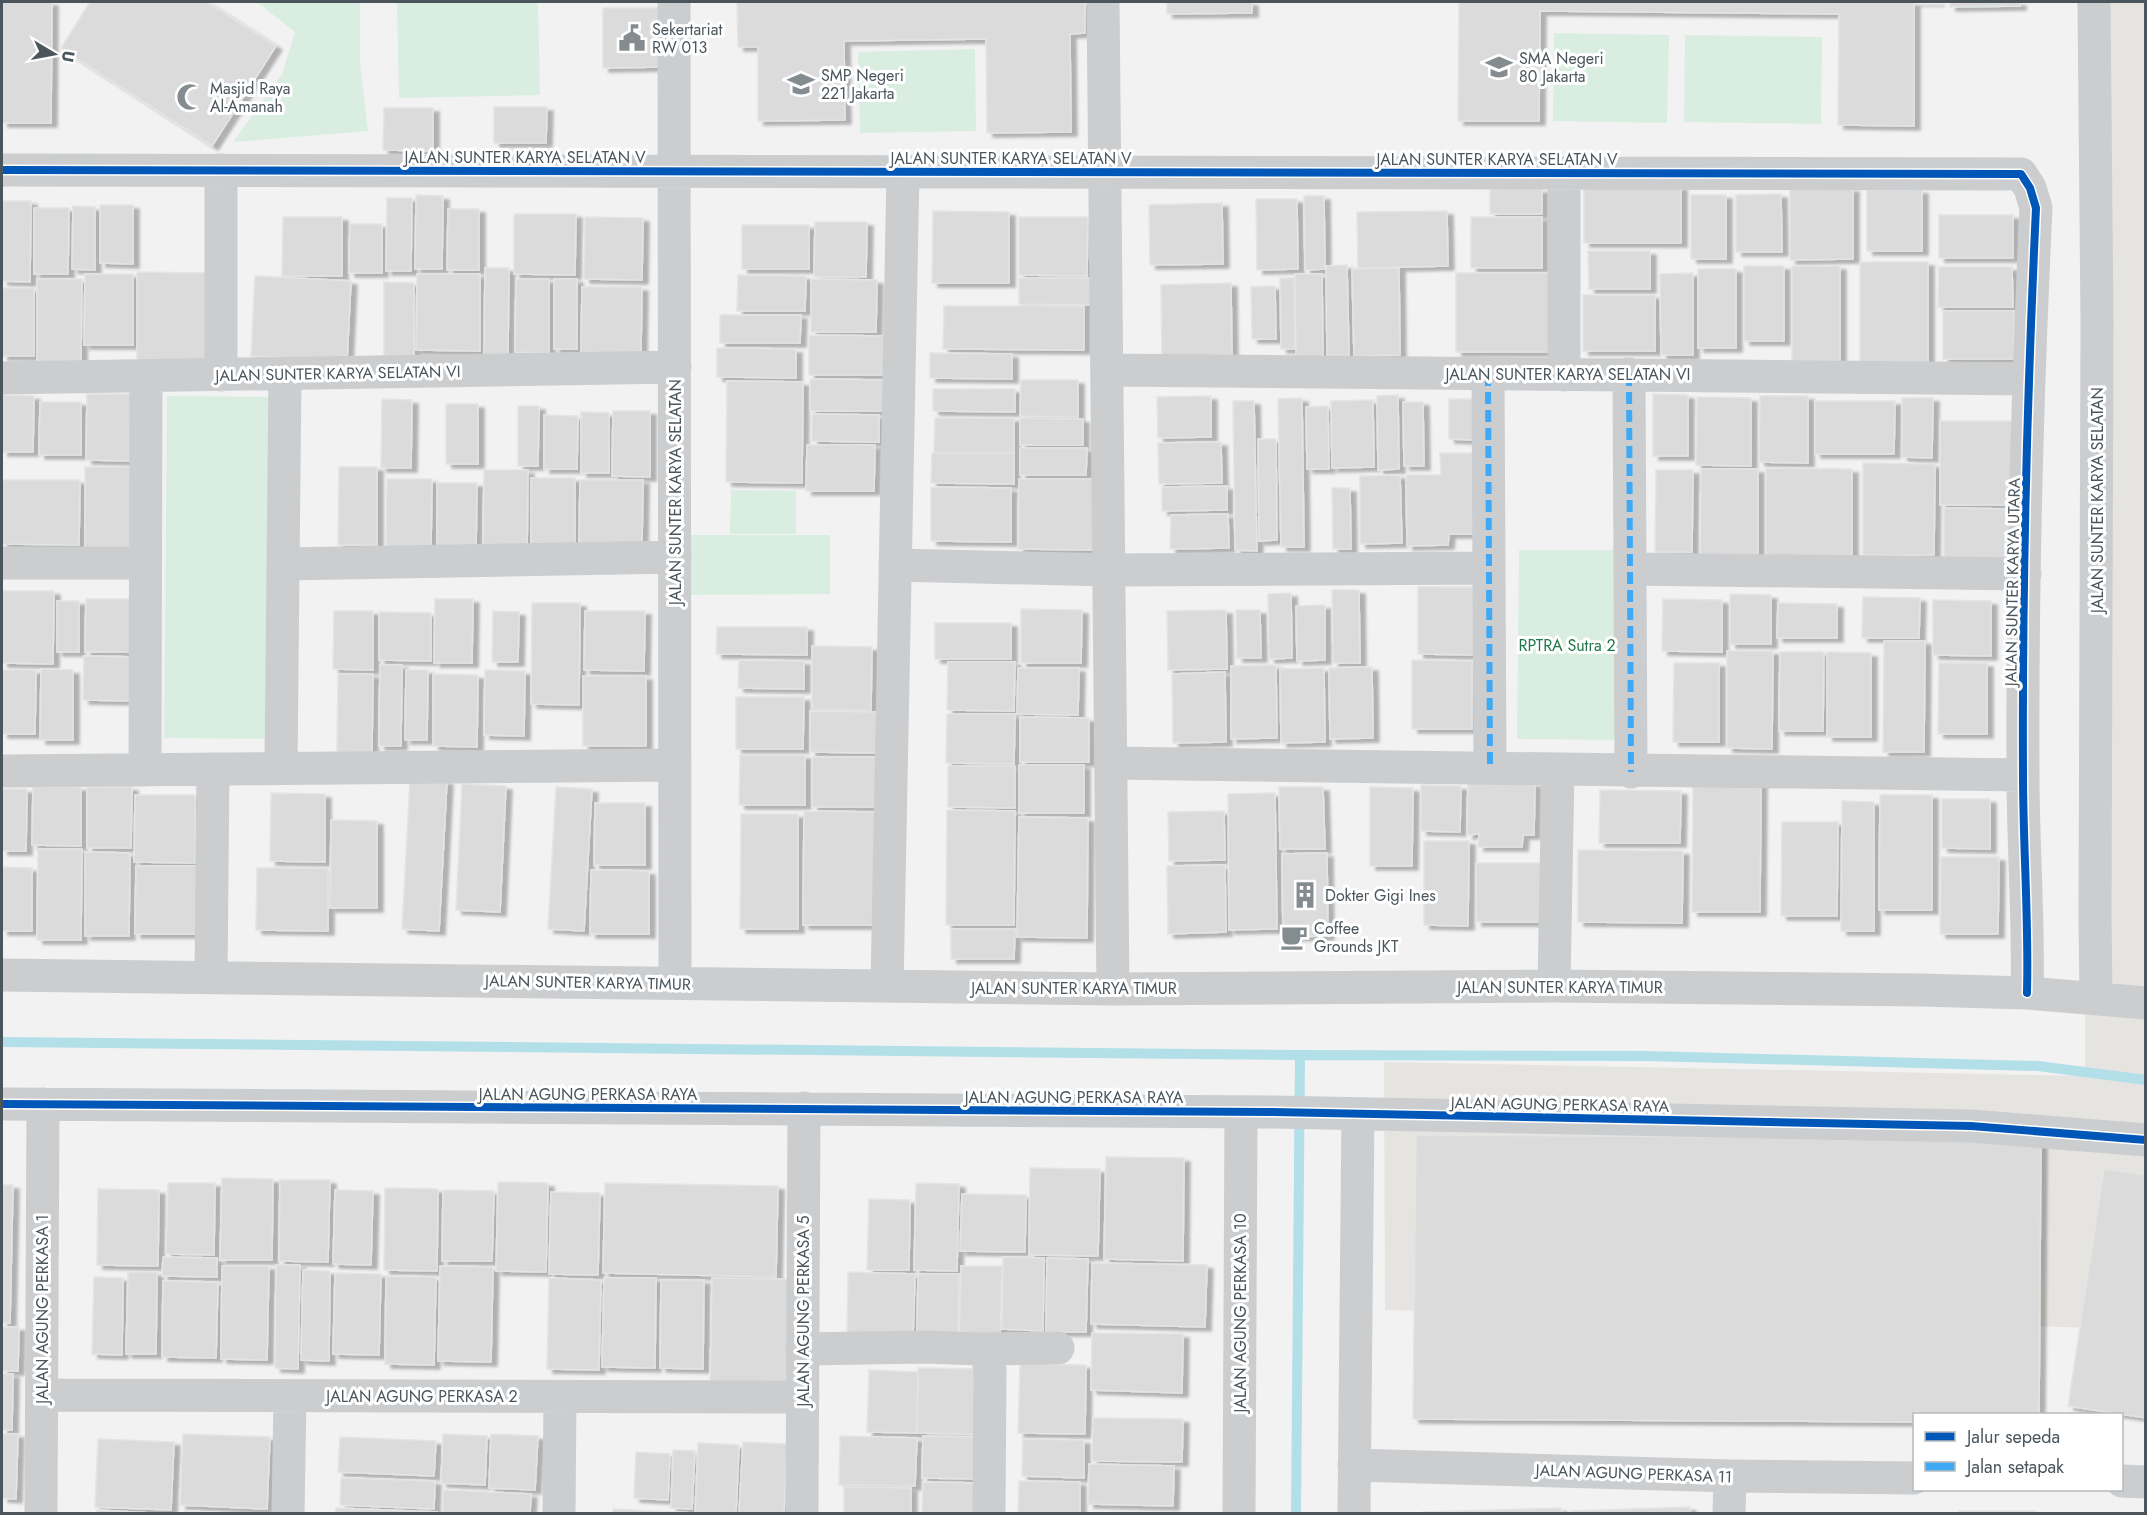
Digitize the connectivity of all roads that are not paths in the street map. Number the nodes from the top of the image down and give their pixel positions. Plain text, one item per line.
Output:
1 (674, 2) edge
2 (1103, 2) edge
3 (2094, 2) edge
4 (2, 170) edge
5 (221, 170) junction
6 (674, 171) junction
7 (903, 172) junction
8 (1104, 172) junction
9 (1564, 173) junction
10 (2021, 174) joint
11 (675, 367) junction
12 (1107, 370) junction
13 (285, 374) junction
14 (1488, 374) junction
15 (1629, 374) junction
16 (221, 375) junction
17 (1564, 375) junction
18 (147, 377) junction
19 (2, 378) edge
20 (2028, 379) junction
21 (675, 557) junction
22 (2, 563) edge
23 (145, 563) junction
24 (284, 564) junction
25 (895, 565) junction
26 (1489, 568) junction
27 (1630, 569) junction
28 (1109, 570) junction
29 (2025, 574) junction
30 (1111, 763) junction
31 (675, 765) junction
32 (281, 768) junction
33 (1490, 768) junction
34 (213, 769) junction
35 (1558, 769) junction
36 (145, 770) junction
37 (2, 771) edge
38 (1631, 771) junction
39 (2023, 775) junction
40 (2, 975) edge
41 (211, 977) junction
42 (675, 983) junction
43 (887, 986) junction
44 (1554, 986) junction
45 (1113, 989) junction
46 (2027, 993) junction
47 (2096, 998) junction
48 (2145, 1003) edge
49 (2, 1104) edge
50 (43, 1104) junction
51 (804, 1108) junction
52 (1257, 1112) junction
53 (1342, 1113) junction
54 (2145, 1140) edge
55 (1058, 1348) dead end
56 (802, 1349) junction
57 (979, 1349) junction
58 (42, 1395) junction
59 (290, 1396) junction
60 (560, 1397) junction
61 (802, 1397) junction
62 (1354, 1465) junction
63 (1730, 1476) junction
64 (1913, 1479) edge
65 (2123, 1481) edge
66 (2145, 1482) edge
67 (41, 1514) edge
68 (288, 1514) edge
69 (559, 1514) edge
70 (802, 1514) edge
71 (989, 1514) edge
72 (1239, 1514) edge
73 (1354, 1514) edge
74 (1729, 1514) edge

1 - 6 street, JALAN SUNTER KARYA SELATAN
2 - 8 street
3 - 47 street, JALAN SUNTER KARYA SELATAN
4 - 5 street, JALAN SUNTER KARYA SELATAN V
5 - 6 street, JALAN SUNTER KARYA SELATAN V
5 - 16 street
6 - 7 street, JALAN SUNTER KARYA SELATAN V
6 - 11 street, JALAN SUNTER KARYA SELATAN
7 - 8 street, JALAN SUNTER KARYA SELATAN V
7 - 25 street
8 - 9 street, JALAN SUNTER KARYA SELATAN V
8 - 12 street
9 - 10 street, JALAN SUNTER KARYA SELATAN V
9 - 17 street
10 - 20 street, JALAN SUNTER KARYA UTARA
11 - 13 street, JALAN SUNTER KARYA SELATAN VI
11 - 21 street, JALAN SUNTER KARYA SELATAN
12 - 14 street, JALAN SUNTER KARYA SELATAN VI
12 - 28 street
13 - 16 street, JALAN SUNTER KARYA SELATAN VI
13 - 24 street
14 - 17 street, JALAN SUNTER KARYA SELATAN VI
14 - 26 street
15 - 17 street, JALAN SUNTER KARYA SELATAN VI
15 - 20 street, JALAN SUNTER KARYA SELATAN VI
15 - 27 street
16 - 18 street, JALAN SUNTER KARYA SELATAN VI
18 - 19 street, JALAN SUNTER KARYA SELATAN VI
18 - 23 street
20 - 29 street, JALAN SUNTER KARYA UTARA
21 - 24 street
21 - 31 street, JALAN SUNTER KARYA SELATAN
22 - 23 street
23 - 36 street
24 - 32 street
25 - 28 street
25 - 43 street
26 - 28 street
26 - 33 street
27 - 29 street
27 - 38 street
28 - 30 street
29 - 39 street, JALAN SUNTER KARYA UTARA
30 - 33 street
30 - 45 street
31 - 32 street
31 - 42 street, JALAN SUNTER KARYA SELATAN
32 - 34 street
33 - 35 street
34 - 36 street
34 - 41 street
35 - 38 street
35 - 44 street
36 - 37 street
38 - 39 street
39 - 46 street, JALAN SUNTER KARYA UTARA
40 - 41 street, JALAN SUNTER KARYA TIMUR
41 - 42 street, JALAN SUNTER KARYA TIMUR
42 - 43 street, JALAN SUNTER KARYA TIMUR
43 - 45 street, JALAN SUNTER KARYA TIMUR
44 - 45 street, JALAN SUNTER KARYA TIMUR
44 - 46 street, JALAN SUNTER KARYA TIMUR
46 - 47 street, JALAN SUNTER KARYA TIMUR
47 - 48 street, JALAN SUNTER KARYA TIMUR
49 - 50 street, JALAN AGUNG PERKASA RAYA
50 - 51 street, JALAN AGUNG PERKASA RAYA
50 - 58 street, JALAN AGUNG PERKASA 1
51 - 52 street, JALAN AGUNG PERKASA RAYA
51 - 56 street, JALAN AGUNG PERKASA 5
52 - 53 street, JALAN AGUNG PERKASA RAYA
52 - 72 street, JALAN AGUNG PERKASA 10
53 - 54 street, JALAN AGUNG PERKASA RAYA
53 - 62 street
55 - 57 street
56 - 57 street
56 - 61 street, JALAN AGUNG PERKASA 5
57 - 71 street
58 - 59 street, JALAN AGUNG PERKASA 2
58 - 67 street, JALAN AGUNG PERKASA 1
59 - 60 street, JALAN AGUNG PERKASA 2
59 - 68 street
60 - 61 street, JALAN AGUNG PERKASA 2
60 - 69 street
61 - 70 street, JALAN AGUNG PERKASA 5
62 - 63 street, JALAN AGUNG PERKASA 11
62 - 73 street
63 - 64 street, JALAN AGUNG PERKASA 11
63 - 74 street
65 - 66 street

